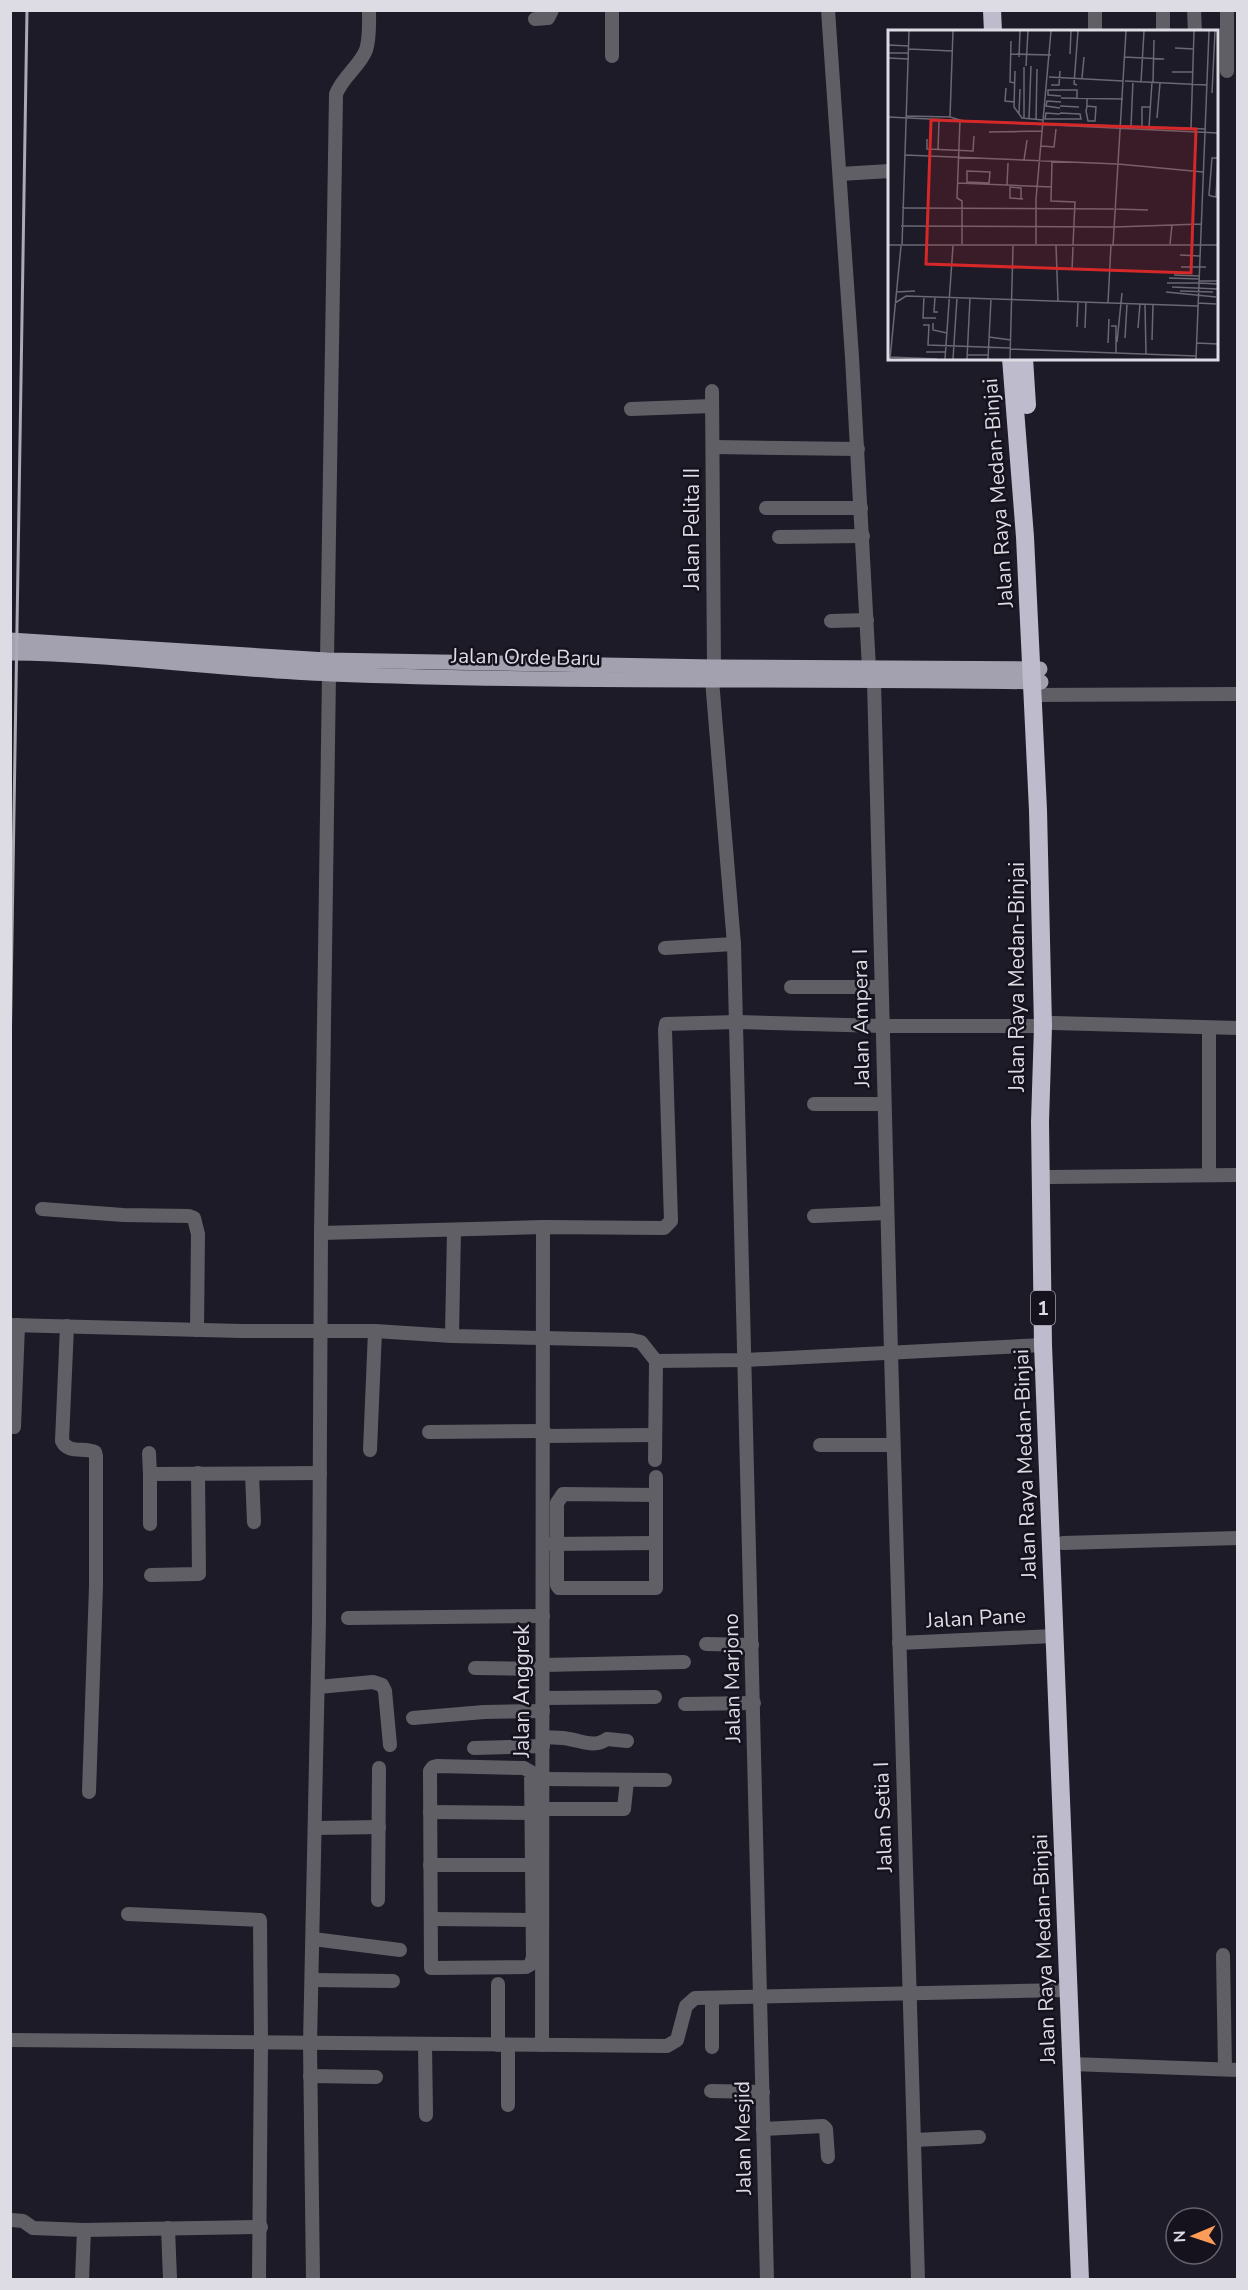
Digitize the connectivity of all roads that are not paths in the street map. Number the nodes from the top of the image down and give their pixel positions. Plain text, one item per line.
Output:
1 (369, 10) edge
2 (552, 10) edge
3 (612, 10) edge
4 (828, 10) edge
5 (992, 10) edge
6 (1002, 10) edge
7 (1095, 10) edge
8 (1163, 10) edge
9 (1194, 10) edge
10 (1227, 10) edge
11 (535, 19) dead end
12 (993, 30) edge
13 (1004, 30) edge
14 (1095, 30) edge
15 (1163, 30) edge
16 (1195, 30) edge
17 (612, 56) dead end
18 (1227, 71) dead end
19 (888, 171) edge
20 (840, 174) junction
21 (1011, 360) edge
22 (1024, 360) edge
23 (712, 390) dead end
24 (712, 406) junction
25 (631, 409) dead end
26 (712, 447) junction
27 (858, 449) junction
28 (766, 508) dead end
29 (861, 508) junction
30 (863, 536) junction
31 (779, 537) dead end
32 (867, 620) junction
33 (831, 621) dead end
34 (10, 640) edge
35 (10, 653) edge
36 (226, 659) junction
37 (328, 667) junction
38 (713, 674) junction
39 (871, 674) junction
40 (1036, 682) junction
41 (1238, 694) edge
42 (735, 944) junction
43 (665, 948) dead end
44 (791, 987) dead end
45 (881, 987) junction
46 (737, 1022) junction
47 (1048, 1024) junction
48 (882, 1026) junction
49 (1238, 1028) edge
50 (1209, 1029) junction
51 (814, 1104) dead end
52 (884, 1104) junction
53 (1209, 1174) junction
54 (1238, 1175) edge
55 (1050, 1177) junction
56 (42, 1209) dead end
57 (887, 1213) junction
58 (814, 1216) dead end
59 (543, 1227) junction
60 (454, 1230) junction
61 (321, 1233) junction
62 (14, 1325) edge
63 (67, 1326) junction
64 (197, 1330) junction
65 (375, 1331) junction
66 (321, 1332) junction
67 (452, 1336) junction
68 (544, 1337) junction
69 (1043, 1345) junction
70 (891, 1353) junction
71 (745, 1360) junction
72 (656, 1361) junction
73 (14, 1426) dead end
74 (429, 1432) dead end
75 (544, 1433) junction
76 (655, 1435) junction
77 (820, 1445) dead end
78 (893, 1445) junction
79 (370, 1450) dead end
80 (149, 1454) dead end
81 (655, 1460) dead end
82 (198, 1473) junction
83 (320, 1473) junction
84 (150, 1474) junction
85 (252, 1474) junction
86 (656, 1478) dead end
87 (1054, 1478) junction
88 (656, 1495) junction
89 (254, 1522) dead end
90 (150, 1524) dead end
91 (1238, 1538) edge
92 (657, 1543) junction
93 (1063, 1543) junction
94 (550, 1544) junction
95 (151, 1575) dead end
96 (543, 1616) junction
97 (348, 1618) dead end
98 (1054, 1636) junction
99 (899, 1643) junction
100 (706, 1644) dead end
101 (752, 1645) junction
102 (684, 1662) dead end
103 (543, 1667) junction
104 (475, 1668) dead end
105 (318, 1687) junction
106 (655, 1697) dead end
107 (754, 1703) junction
108 (685, 1704) dead end
109 (543, 1705) junction
110 (413, 1718) dead end
111 (627, 1741) dead end
112 (543, 1742) junction
113 (390, 1745) dead end
114 (474, 1748) dead end
115 (379, 1768) dead end
116 (543, 1779) junction
117 (627, 1780) junction
118 (665, 1780) dead end
119 (89, 1792) dead end
120 (537, 1811) junction
121 (430, 1812) junction
122 (379, 1827) junction
123 (316, 1828) junction
124 (430, 1865) junction
125 (537, 1865) junction
126 (378, 1900) dead end
127 (128, 1914) dead end
128 (431, 1919) junction
129 (532, 1920) junction
130 (313, 1939) junction
131 (400, 1950) dead end
132 (1223, 1955) dead end
133 (312, 1980) junction
134 (393, 1981) dead end
135 (498, 1984) dead end
136 (1068, 1990) junction
137 (910, 1993) junction
138 (761, 1995) junction
139 (712, 1999) junction
140 (10, 2040) edge
141 (261, 2043) junction
142 (310, 2043) junction
143 (425, 2044) junction
144 (503, 2045) junction
145 (542, 2045) junction
146 (712, 2047) dead end
147 (1077, 2064) junction
148 (1231, 2070) edge
149 (310, 2076) junction
150 (376, 2077) dead end
151 (711, 2091) dead end
152 (763, 2092) junction
153 (508, 2105) dead end
154 (426, 2115) dead end
155 (763, 2129) junction
156 (979, 2138) dead end
157 (914, 2140) junction
158 (828, 2157) dead end
159 (12, 2220) edge
160 (261, 2227) junction
161 (168, 2228) junction
162 (84, 2230) junction
163 (170, 2279) edge
164 (82, 2280) edge
165 (259, 2280) edge
166 (313, 2280) edge
167 (767, 2280) edge
168 (918, 2280) edge
169 (1080, 2280) edge
170 (1091, 2280) edge

1 - 37 street
2 - 11 street
3 - 17 street
4 - 20 street, Jalan Ampera I
5 - 12 highway
6 - 13 highway
7 - 14 street
8 - 15 street
9 - 16 street
10 - 18 street
19 - 20 street
20 - 27 street, Jalan Ampera I
21 - 40 highway, Jalan Raya Medan-Binjai / 1
22 - 40 highway, Jalan Raya Medan-Binjai / 1
23 - 24 street, Jalan Pelita II
24 - 25 street
24 - 26 street, Jalan Pelita II
26 - 27 street
26 - 38 street, Jalan Pelita II
27 - 29 street, Jalan Ampera I
28 - 29 street
29 - 30 street, Jalan Ampera I
30 - 31 street
30 - 32 street, Jalan Ampera I
32 - 33 street
32 - 39 street, Jalan Ampera I
34 - 36 main road, Jalan Orde Baru
35 - 36 main road, Jalan Orde Baru
36 - 37 main road, Jalan Orde Baru
37 - 38 main road, Jalan Orde Baru
37 - 61 street
38 - 39 main road, Jalan Orde Baru
38 - 42 street, Jalan Pelita II
39 - 40 main road, Jalan Orde Baru
39 - 45 street, Jalan Ampera I
40 - 41 street
40 - 47 highway, Jalan Raya Medan-Binjai / 1
42 - 43 street
42 - 46 street, Jalan Pelita II
44 - 45 street
45 - 48 street, Jalan Ampera I
46 - 48 street
46 - 59 street
46 - 71 street, Jalan Marjono
47 - 48 street
47 - 50 street
47 - 55 highway, Jalan Raya Medan-Binjai / 1
47 - 69 highway, Jalan Raya Medan-Binjai / 1
48 - 52 street, Jalan Ampera I
49 - 50 street
50 - 53 street
51 - 52 street
52 - 57 street, Jalan Ampera I
53 - 54 street
53 - 55 street
55 - 87 highway, Jalan Raya Medan-Binjai / 1
56 - 64 street
57 - 58 street
57 - 70 street, Jalan Ampera I
59 - 60 street
59 - 68 street, Jalan Anggrek
60 - 61 street
60 - 67 street
61 - 66 street
62 - 63 street
62 - 73 street
63 - 64 street
63 - 119 street
64 - 66 street
65 - 66 street
65 - 67 street
65 - 79 street
66 - 83 street
67 - 68 street
68 - 72 street
68 - 75 street, Jalan Anggrek
69 - 70 street
69 - 87 highway, Jalan Raya Medan-Binjai / 1
70 - 71 street
70 - 78 street, Jalan Setia I
71 - 72 street
71 - 101 street, Jalan Marjono
72 - 76 street
74 - 75 street
75 - 76 street
75 - 94 street, Jalan Anggrek
76 - 81 street
77 - 78 street
78 - 99 street, Jalan Setia I
80 - 84 street
82 - 84 street
82 - 85 street
82 - 95 street
83 - 85 street
83 - 105 street
84 - 90 street
85 - 89 street
86 - 88 street
87 - 93 highway, Jalan Raya Medan-Binjai / 1
87 - 98 highway, Jalan Raya Medan-Binjai / 1
88 - 92 street
88 - 94 street
91 - 93 street
92 - 94 street
92 - 94 street
93 - 147 highway, Jalan Raya Medan-Binjai / 1
94 - 96 street, Jalan Anggrek
96 - 97 street
96 - 103 street, Jalan Anggrek
98 - 99 street, Jalan Pane
98 - 136 highway, Jalan Raya Medan-Binjai / 1
99 - 137 street, Jalan Setia I
100 - 101 street
101 - 107 street, Jalan Marjono
102 - 103 street
103 - 104 street
103 - 109 street, Jalan Anggrek
105 - 113 street
105 - 123 street
106 - 109 street
107 - 108 street
107 - 138 street, Jalan Marjono
109 - 110 street
109 - 112 street, Jalan Anggrek
111 - 112 street
112 - 114 street
112 - 116 street, Jalan Anggrek
115 - 122 street
116 - 117 street
116 - 120 street, Jalan Anggrek
117 - 118 street
117 - 120 street
120 - 121 street
120 - 121 street
120 - 125 street, Jalan Anggrek
121 - 124 street
122 - 123 street
122 - 126 street
123 - 130 street
124 - 125 street
124 - 128 street
125 - 129 street
125 - 145 street, Jalan Anggrek
127 - 141 street
128 - 129 street
128 - 129 street
130 - 131 street
130 - 133 street
132 - 148 street
133 - 134 street
133 - 142 street
135 - 144 street
136 - 137 street
136 - 147 highway, Jalan Raya Medan-Binjai / 1
137 - 138 street
137 - 157 street, Jalan Setia I
138 - 139 street
138 - 152 street, Jalan Mesjid
139 - 145 street
139 - 146 street
140 - 141 street
141 - 142 street
141 - 160 street
142 - 143 street
142 - 149 street
143 - 144 street
143 - 154 street
144 - 145 street
144 - 153 street
147 - 148 street
147 - 169 highway, Jalan Raya Medan-Binjai / 1
147 - 170 highway, Jalan Raya Medan-Binjai / 1
149 - 150 street
149 - 166 street
151 - 152 street
152 - 155 street, Jalan Mesjid
155 - 158 street
155 - 167 street, Jalan Mesjid
156 - 157 street
157 - 168 street, Jalan Setia I
159 - 162 street
160 - 161 street
160 - 165 street
161 - 162 street
161 - 163 street
162 - 164 street

